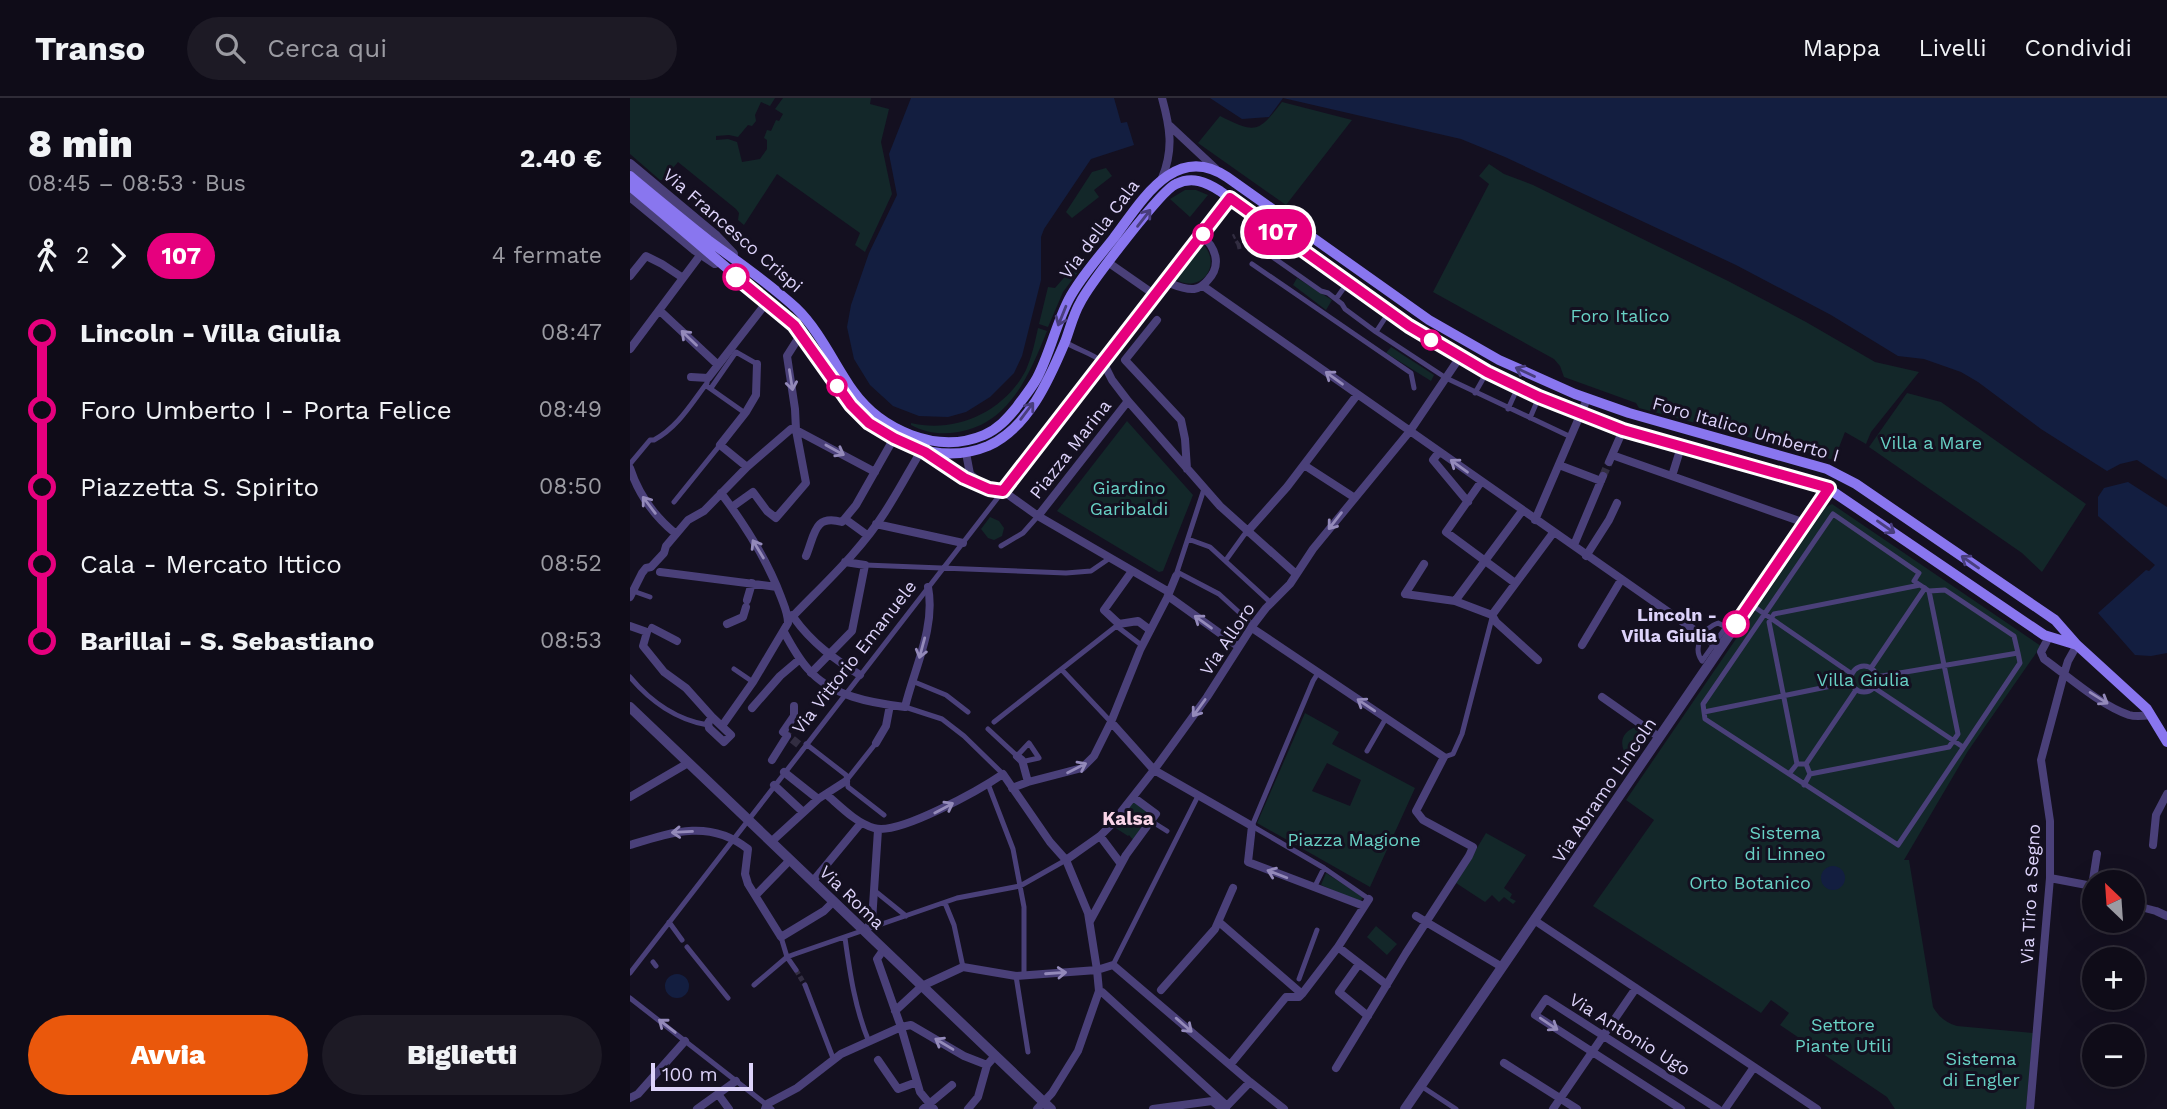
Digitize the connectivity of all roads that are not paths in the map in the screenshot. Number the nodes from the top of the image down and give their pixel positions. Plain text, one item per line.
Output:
1 (1161, 98) edge
2 (1170, 126) junction
3 (630, 163) edge
4 (1218, 171) junction
5 (630, 176) edge
6 (1162, 178) junction
7 (630, 186) edge
8 (630, 196) edge
9 (1233, 200) junction
10 (1201, 235) junction
11 (1254, 244) dead end
12 (701, 254) junction
13 (1109, 263) junction
14 (1252, 264) dead end
15 (744, 265) junction
16 (1353, 267) junction
17 (735, 275) junction
18 (630, 276) edge
19 (683, 278) junction
20 (1346, 281) junction
21 (1166, 282) junction
22 (1203, 286) junction
23 (1155, 295) junction
24 (1336, 299) junction
25 (766, 302) junction
26 (660, 310) junction
27 (1390, 312) junction
28 (1157, 320) dead end
29 (810, 324) joint
30 (1376, 332) junction
31 (801, 334) junction
32 (1065, 342) junction
33 (1468, 344) junction
34 (630, 349) edge
35 (1460, 357) junction
36 (1103, 362) junction
37 (757, 364) joint
38 (718, 365) junction
39 (1487, 372) junction
40 (691, 377) dead end
41 (1446, 379) junction
42 (708, 384) junction
43 (1518, 387) junction
44 (1415, 388) dead end
45 (1475, 393) junction
46 (1357, 395) junction
47 (1539, 397) junction
48 (1587, 399) junction
49 (1128, 401) junction
50 (1508, 409) junction
51 (1629, 413) junction
52 (745, 414) junction
53 (1581, 414) junction
54 (1530, 418) junction
55 (796, 430) junction
56 (1623, 430) junction
57 (1410, 431) junction
58 (1571, 437) junction
59 (894, 438) junction
60 (720, 445) junction
61 (1681, 447) junction
62 (923, 451) junction
63 (1439, 452) junction
64 (966, 453) junction
65 (1304, 465) junction
66 (1559, 465) junction
67 (630, 467) edge
68 (747, 467) junction
69 (1187, 469) junction
70 (875, 472) junction
71 (1671, 476) junction
72 (1481, 482) junction
73 (1829, 488) junction
74 (989, 489) junction
75 (1204, 489) junction
76 (1003, 491) junction
77 (721, 493) junction
78 (1355, 498) junction
79 (674, 502) dead end
80 (1468, 502) junction
81 (1617, 503) dead end
82 (732, 507) junction
83 (1522, 512) junction
84 (1038, 516) junction
85 (845, 519) junction
86 (1535, 520) junction
87 (1805, 523) junction
88 (876, 524) junction
89 (1246, 533) junction
90 (1553, 533) junction
91 (676, 534) junction
92 (867, 535) junction
93 (1188, 539) junction
94 (963, 542) junction
95 (1574, 545) junction
96 (1001, 546) dead end
97 (806, 556) dead end
98 (1586, 556) junction
99 (1110, 558) junction
100 (1226, 560) junction
101 (1487, 561) junction
102 (845, 562) junction
103 (1424, 564) dead end
104 (865, 565) junction
105 (944, 567) junction
106 (1132, 571) junction
107 (660, 572) dead end
108 (1176, 574) junction
109 (1296, 574) junction
110 (1621, 580) junction
111 (752, 583) junction
112 (1515, 583) junction
113 (777, 587) junction
114 (928, 587) junction
115 (1924, 588) junction
116 (632, 594) edge
117 (1168, 594) junction
118 (650, 597) dead end
119 (1455, 601) junction
120 (2026, 601) junction
121 (1272, 603) junction
122 (1750, 604) junction
123 (1765, 613) junction
124 (790, 614) junction
125 (1492, 615) junction
126 (2017, 616) junction
127 (1772, 618) junction
128 (727, 624) dead end
129 (630, 626) edge
130 (1119, 626) junction
131 (1252, 626) junction
132 (649, 630) junction
133 (1150, 630) junction
134 (783, 634) junction
135 (1703, 637) junction
136 (2049, 637) junction
137 (677, 640) dead end
138 (1140, 644) dead end
139 (1583, 645) dead end
140 (2077, 645) junction
141 (1716, 646) junction
142 (1239, 648) junction
143 (2018, 653) junction
144 (828, 655) junction
145 (800, 659) junction
146 (1538, 660) dead end
147 (1945, 666) junction
148 (1871, 668) junction
149 (734, 669) dead end
150 (1062, 670) junction
151 (811, 673) junction
152 (1318, 673) junction
153 (1852, 674) junction
154 (2064, 674) junction
155 (860, 675) junction
156 (630, 677) edge
157 (1876, 677) junction
158 (912, 681) junction
159 (1851, 682) junction
160 (751, 684) junction
161 (1873, 687) junction
162 (1856, 690) junction
163 (845, 694) junction
164 (762, 695) junction
165 (1602, 697) dead end
166 (1783, 697) junction
167 (890, 705) junction
168 (794, 706) dead end
169 (630, 707) edge
170 (905, 707) junction
171 (752, 708) dead end
172 (968, 712) dead end
173 (1704, 712) junction
174 (2151, 715) junction
175 (1386, 718) junction
176 (710, 721) junction
177 (994, 722) dead end
178 (1111, 722) junction
179 (722, 726) junction
180 (988, 729) dead end
181 (1659, 737) junction
182 (1953, 741) junction
183 (2167, 741) edge
184 (876, 743) joint
185 (806, 744) junction
186 (1963, 747) junction
187 (1367, 751) dead end
188 (1444, 757) junction
189 (1020, 759) joint
190 (772, 760) dead end
191 (688, 763) junction
192 (1797, 764) junction
193 (1806, 764) junction
194 (1154, 770) junction
195 (784, 772) junction
196 (1003, 774) junction
197 (1789, 774) junction
198 (1810, 774) junction
199 (846, 781) junction
200 (1028, 782) junction
201 (776, 783) junction
202 (988, 784) junction
203 (1804, 785) junction
204 (1012, 788) junction
205 (632, 793) edge
206 (2167, 794) edge
207 (1198, 796) junction
208 (822, 797) junction
209 (1133, 797) junction
210 (803, 812) junction
211 (884, 815) dead end
212 (748, 820) junction
213 (1151, 821) junction
214 (861, 823) junction
215 (1252, 826) junction
216 (878, 830) junction
217 (1167, 831) dead end
218 (1100, 836) junction
219 (734, 838) junction
220 (771, 842) junction
221 (630, 845) edge
222 (2153, 845) dead end
223 (2098, 854) dead end
224 (790, 860) junction
225 (1066, 860) junction
226 (1121, 864) junction
227 (1324, 868) junction
228 (2096, 870) edge
229 (2050, 878) junction
230 (813, 881) junction
231 (2082, 885) edge
232 (1020, 886) junction
233 (1233, 888) dead end
234 (1314, 888) junction
235 (875, 891) junction
236 (756, 895) junction
237 (834, 901) junction
238 (945, 903) junction
239 (1367, 903) junction
240 (2146, 908) edge
241 (906, 916) junction
242 (1416, 916) dead end
243 (2167, 916) edge
244 (1534, 920) junction
245 (1090, 921) junction
246 (669, 922) junction
247 (1219, 922) junction
248 (1426, 923) junction
249 (1317, 930) dead end
250 (865, 931) junction
251 (781, 937) junction
252 (845, 938) junction
253 (1338, 947) junction
254 (884, 949) junction
255 (645, 954) junction
256 (787, 957) junction
257 (654, 963) dead end
258 (1359, 964) junction
259 (1113, 965) junction
260 (963, 967) junction
261 (1502, 967) junction
262 (796, 970) tunnel mouth
263 (1097, 970) junction
264 (630, 973) edge
265 (1020, 975) junction
266 (1299, 979) dead end
267 (1388, 982) junction
268 (754, 985) dead end
269 (805, 985) tunnel mouth
270 (922, 986) junction
271 (1636, 988) junction
272 (1099, 991) junction
273 (1303, 994) junction
274 (1157, 995) junction
275 (630, 998) edge
276 (728, 998) dead end
277 (895, 1011) junction
278 (1368, 1016) junction
279 (901, 1027) junction
280 (1604, 1035) junction
281 (685, 1041) junction
282 (869, 1042) junction
283 (1028, 1052) dead end
284 (1592, 1052) junction
285 (995, 1056) junction
286 (833, 1058) junction
287 (878, 1060) dead end
288 (1504, 1063) dead end
289 (987, 1065) junction
290 (1230, 1065) junction
291 (1754, 1066) junction
292 (1336, 1068) dead end
293 (736, 1081) junction
294 (1250, 1082) junction
295 (917, 1083) junction
296 (952, 1085) dead end
297 (1421, 1085) junction
298 (718, 1094) junction
299 (630, 1098) edge
300 (1561, 1098) junction
301 (768, 1107) edge
302 (929, 1107) edge
303 (1044, 1107) edge
304 (1224, 1108) edge
305 (697, 1109) edge
306 (729, 1109) edge
307 (968, 1109) edge
308 (1153, 1109) edge
309 (1284, 1109) edge
310 (1405, 1109) edge
311 (1456, 1109) edge
312 (1553, 1109) edge
313 (1577, 1109) edge
314 (1681, 1109) edge
315 (1718, 1109) edge
316 (1725, 1109) edge
317 (1817, 1109) edge
318 (2029, 1109) edge

1 - 2 street
2 - 4 street
2 - 6 street
3 - 15 street, Via Francesco Crispi
4 - 6 main road, Via della Cala
4 - 16 main road, Foro Italico Umberto I
5 - 15 main road
6 -> 29 main road, Via della Cala
7 - 17 main road, Via Francesco Crispi
8 - 12 street
9 - 10 street, Via Vittorio Emanuele
13 -> 9 main road, Via della Cala
9 - 20 main road, Foro Italico Umberto I
10 - 21 street, Via Vittorio Emanuele
10 - 22 street
11 - 24 street
12 - 17 street
12 - 19 street
13 - 23 street
13 - 32 main road, Via della Cala
14 - 44 street
15 - 29 main road, Via Francesco Crispi
16 - 20 street
16 - 33 main road, Foro Italico Umberto I
17 - 25 main road, Via Francesco Crispi
18 - 19 street
19 - 26 street
20 - 24 street
20 - 27 main road, Foro Italico Umberto I
21 - 22 street
21 - 23 street, Via Vittorio Emanuele
46 -> 22 street
23 - 36 street, Via Vittorio Emanuele
24 - 30 street
25 - 31 main road, Via Francesco Crispi
25 - 38 street
26 - 34 street
38 -> 26 street
27 - 30 street
27 - 35 main road, Foro Italico Umberto I
28 - 69 street
30 - 41 street
31 -> 55 street
31 - 59 main road, Via della Cala
32 - 36 street
64 -> 32 main road, Via della Cala
33 - 35 street
48 -> 33 main road, Foro Italico Umberto I
35 - 39 main road, Foro Italico Umberto I
35 - 41 street, Via Alloro
36 - 49 street
36 - 76 street, Via Vittorio Emanuele
37 - 42 street
37 - 52 street
38 - 42 street
39 - 43 main road, Foro Italico Umberto I
39 - 45 street
40 - 42 street
41 - 45 street
41 - 57 street, Via Alloro
42 - 52 street
42 - 67 street
43 - 47 main road, Foro Italico Umberto I
43 - 50 street
45 - 50 street
46 - 57 street
46 - 65 street
47 - 53 main road, Foro Italico Umberto I
47 - 54 street
48 - 51 main road, Foro Italico Umberto I
48 - 53 street
49 - 69 street, Piazza Marina
49 - 84 street, Piazza Marina
50 - 54 street
51 - 56 street
120 -> 51 main road, Foro Italico Umberto I
52 - 60 street
53 - 56 main road, Foro Italico Umberto I
53 - 58 street
54 - 58 street
55 - 68 street
55 -> 70 street
55 - 82 street
56 - 61 main road, Foro Italico Umberto I
56 - 71 street
57 - 63 street
57 - 78 street, Via Alloro
58 - 66 street
59 - 62 main road, Via della Cala
59 - 70 street
60 - 68 street
60 - 79 street
61 - 71 street
61 - 73 main road, Foro Italico Umberto I
62 - 64 main road, Via della Cala
62 - 74 street
62 - 88 street
72 -> 63 street
63 - 80 street
64 - 74 street
65 - 78 street
65 - 89 street
66 - 86 street
66 - 95 street
91 -> 67 street
68 - 77 street
69 - 75 street, Piazza Marina
70 - 85 street
71 - 87 street
72 - 80 street
72 - 83 street
73 - 87 street, Via Abramo Lincoln
73 -> 126 main road, Foro Italico Umberto I
74 - 76 street
75 - 89 street, Piazza Marina
75 - 93 street
76 - 84 street, Piazza Marina
76 - 94 street, Via Vittorio Emanuele
77 - 82 street
77 - 91 street
78 -> 109 street, Via Alloro
80 - 101 street
81 - 98 street
113 -> 82 street
83 - 86 street
83 - 101 street
84 - 96 street, Piazza Marina
84 - 99 street, Piazza Marina
85 - 92 street
85 - 97 street
86 - 90 street
87 - 122 street, Via Abramo Lincoln
88 - 92 street
88 - 94 street
89 - 100 street
89 - 109 street, Piazza Marina
90 - 95 street
90 - 112 street
91 - 116 street
92 - 102 street
93 - 100 street
93 - 108 street
94 - 105 street, Via Vittorio Emanuele
95 - 98 street
98 - 110 street
99 - 105 street
99 - 106 street, Piazza Marina
100 - 121 street
101 - 112 street
101 - 119 street
102 - 104 street
102 - 124 street
103 - 119 street
104 - 105 street
104 - 144 street
105 - 114 street, Via Vittorio Emanuele
106 - 117 street, Piazza Marina
106 - 130 street
107 - 111 street
108 - 117 street
108 - 131 street
109 - 121 street, Via Alloro
110 - 135 street
110 - 139 street
111 - 113 street
111 - 128 street
112 - 125 street
113 - 124 street
114 - 155 street, Via Vittorio Emanuele
114 -> 158 street
115 - 123 street
115 - 127 street
115 - 143 street
115 - 147 street
115 - 148 street
116 - 118 street
117 - 133 street
142 -> 117 street, Piazza Marina
119 - 125 street
120 - 126 street
120 - 140 main road, Foro Italico Umberto I
121 - 131 street, Via Alloro
122 - 123 street
122 - 141 street, Via Abramo Lincoln
123 - 127 street
123 - 173 street
124 - 134 street
124 - 144 street
125 - 146 street
125 - 188 street
126 - 136 main road, Foro Italico Umberto I
127 - 153 street
127 - 166 street
129 - 132 street
130 - 133 street
130 - 138 street
130 - 150 street
131 - 142 street, Via Alloro
131 - 152 street
132 - 137 street
132 - 176 street
133 - 178 street
134 - 145 street
134 - 160 street
135 - 141 street
135 - 141 street
135 - 141 street
136 - 140 main road, Foro Italico Umberto I
136 - 154 street
140 - 154 street, Via Tiro a Segno
140 - 174 main road
141 - 181 street, Via Abramo Lincoln
142 -> 194 street, Via Alloro
143 - 147 street
143 - 186 street
144 - 151 street
144 - 155 street
145 - 151 street
145 - 164 street
147 - 157 street
147 - 182 street
148 - 153 street
148 - 157 street
149 - 160 street
150 - 177 street
150 - 178 street
151 - 163 street
175 -> 152 street
152 - 215 street
153 - 159 street
154 -> 174 street
154 - 229 street, Via Tiro a Segno
155 - 163 street, Via Vittorio Emanuele
156 - 176 street
157 - 161 street
158 - 170 street
158 - 172 street
159 - 162 street
159 - 166 street
160 - 164 street
160 - 179 street
161 - 162 street
161 - 182 street
162 - 193 street
163 - 167 street
163 - 185 street, Via Vittorio Emanuele
164 - 171 street
165 - 181 street
166 - 173 street
166 - 192 street
167 - 170 street
167 - 184 street
168 - 190 street
169 - 191 street, Via Roma
170 - 196 street
173 - 197 street
174 - 183 main road
175 - 187 street
175 - 188 street
176 - 179 street
176 - 179 street
178 - 194 street
200 -> 178 street
180 - 189 street
181 - 244 street, Via Abramo Lincoln
182 - 186 street
182 - 198 street
184 - 199 street
185 - 195 street, Via Vittorio Emanuele
185 - 199 street
186 - 203 street
188 - 248 street
189 - 200 street
191 - 205 street
191 - 212 street, Via Roma
192 - 193 street
192 - 197 street
193 - 198 street
194 - 207 street
194 - 209 street, Via Alloro
195 - 201 street, Via Vittorio Emanuele
195 - 208 street
196 - 202 street
196 - 204 street
197 - 203 street
198 - 203 street
199 - 208 street
199 - 211 street
200 - 204 street
201 - 210 street
201 - 212 street, Via Vittorio Emanuele
216 -> 202 street
202 - 232 street
204 - 225 street
206 - 222 street
207 - 215 street
207 - 259 street
208 - 210 street
208 - 214 street
209 - 213 street
209 - 218 street, Via Alloro
210 - 220 street
212 - 219 street, Via Vittorio Emanuele
212 - 220 street, Via Roma
213 - 217 street
213 - 226 street
214 - 216 street
214 - 230 street
215 - 227 street
234 -> 215 street
216 - 235 street
218 - 225 street, Via Alloro
218 - 226 street
219 -> 221 street
219 - 236 street
219 - 246 street, Via Vittorio Emanuele
220 - 224 street, Via Roma
223 - 228 street
224 - 230 street, Via Roma
224 - 236 street
225 - 232 street
225 - 245 street
226 - 245 street
227 - 234 street
227 - 239 street
229 - 231 street
229 - 318 street, Via Tiro a Segno
230 - 237 street, Via Roma
232 - 238 street
232 - 265 street
233 - 247 street
234 - 239 street
235 - 241 street
235 - 250 street
236 - 251 street
237 - 250 street, Via Roma
237 - 251 street
238 - 241 street
238 - 260 street
239 - 253 street
240 - 243 street
241 - 250 street
242 - 248 street
244 - 261 street, Via Abramo Lincoln
244 - 271 street
245 - 263 street
246 - 255 street, Via Vittorio Emanuele
246 - 276 street
247 - 273 street
247 - 274 street
248 - 261 street
248 - 267 street
249 - 266 street
250 - 252 street
250 - 254 street, Via Roma
251 - 256 street
252 - 256 street
252 - 282 street
253 - 258 street
253 - 273 street
254 - 270 street, Via Roma
254 - 277 street
255 - 257 street
255 - 264 street, Via Vittorio Emanuele
256 - 262 street
256 - 268 street
258 - 267 street
258 - 278 street
259 - 263 street
259 - 274 street
260 - 265 street
260 - 270 street
261 - 297 street, Via Abramo Lincoln
265 -> 263 street
263 - 272 street
265 - 283 street
267 - 278 street
269 - 286 street
270 - 277 street
270 - 285 street, Via Roma
271 - 280 street
271 - 291 street
272 - 303 street
272 - 304 street
273 - 290 street
274 -> 290 street
281 -> 275 street
277 - 279 street
278 - 292 street
279 - 282 street
289 -> 279 street
279 - 295 street
280 - 284 street
280 -> 284 street, Via Antonio Ugo
280 - 315 street, Via Antonio Ugo
281 - 293 street
281 - 299 street
282 - 286 street
284 - 300 street
284 - 314 street, Via Antonio Ugo
285 - 289 street
285 - 303 street, Via Roma
286 - 301 street
287 - 295 street
288 - 300 street
289 - 307 street
290 - 294 street
291 - 316 street
291 - 317 street
293 - 298 street
293 - 301 street
294 - 304 street
294 - 309 street
295 - 302 street
296 - 302 street
297 - 310 street, Via Abramo Lincoln
297 - 311 street
298 - 305 street
298 - 306 street
300 - 312 street
300 - 313 street
304 - 308 street

